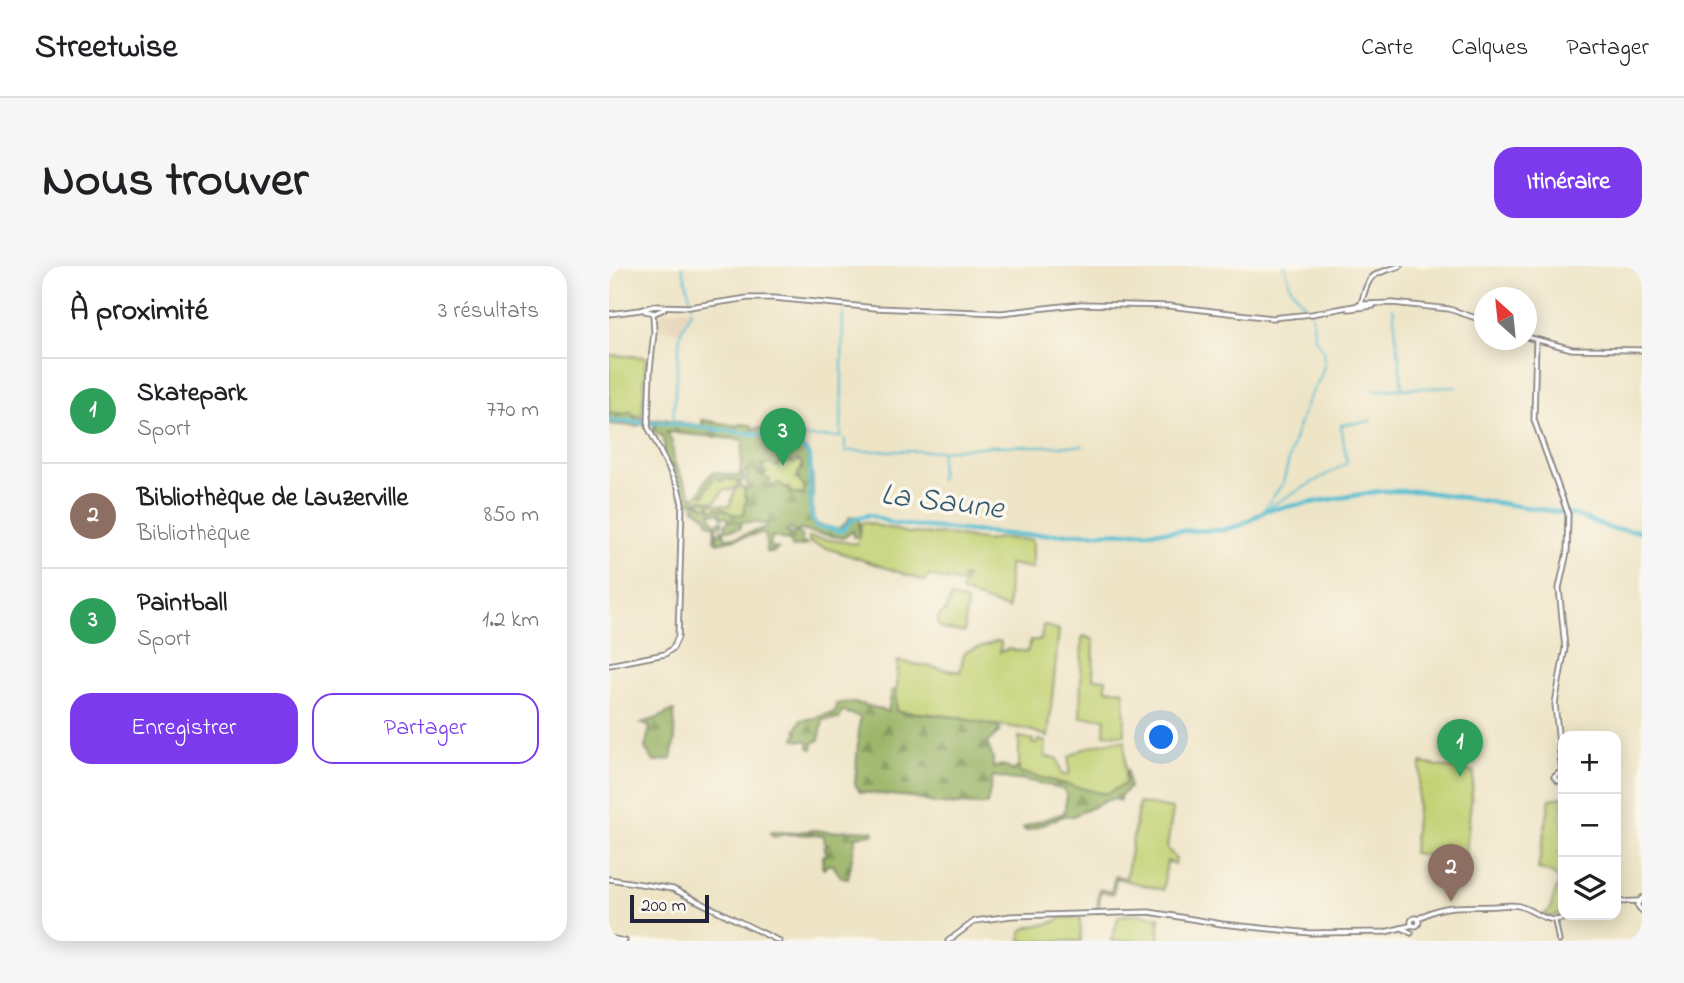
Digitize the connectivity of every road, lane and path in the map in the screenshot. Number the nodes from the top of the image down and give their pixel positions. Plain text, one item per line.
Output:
1 (1400, 266) edge
2 (1363, 305) junction
3 (655, 311) junction
4 (609, 314) edge
5 (1474, 317) edge
6 (1537, 340) edge
7 (1541, 342) junction
8 (1536, 350) edge
9 (1642, 350) edge
10 (1536, 354) junction
11 (609, 665) edge
12 (1558, 740) edge
13 (609, 879) edge
14 (1640, 899) edge
15 (1622, 902) joint
16 (1637, 906) junction
17 (1642, 911) edge
18 (1557, 920) joint
19 (1398, 930) junction
20 (1411, 933) dead end
21 (609, 938) edge
22 (625, 941) edge
23 (779, 941) edge
24 (948, 941) edge
25 (1559, 941) edge

1 - 2 street
2 - 3 street
2 - 5 street
3 - 4 street
3 - 11 street
6 - 7 street
7 - 9 street
7 - 10 street
8 - 10 street
10 - 12 street
13 - 23 street
14 - 15 street
14 - 16 street
15 - 16 street
16 - 17 street
18 - 19 street
18 - 25 street
19 - 20 street
19 - 24 street
21 - 22 street

